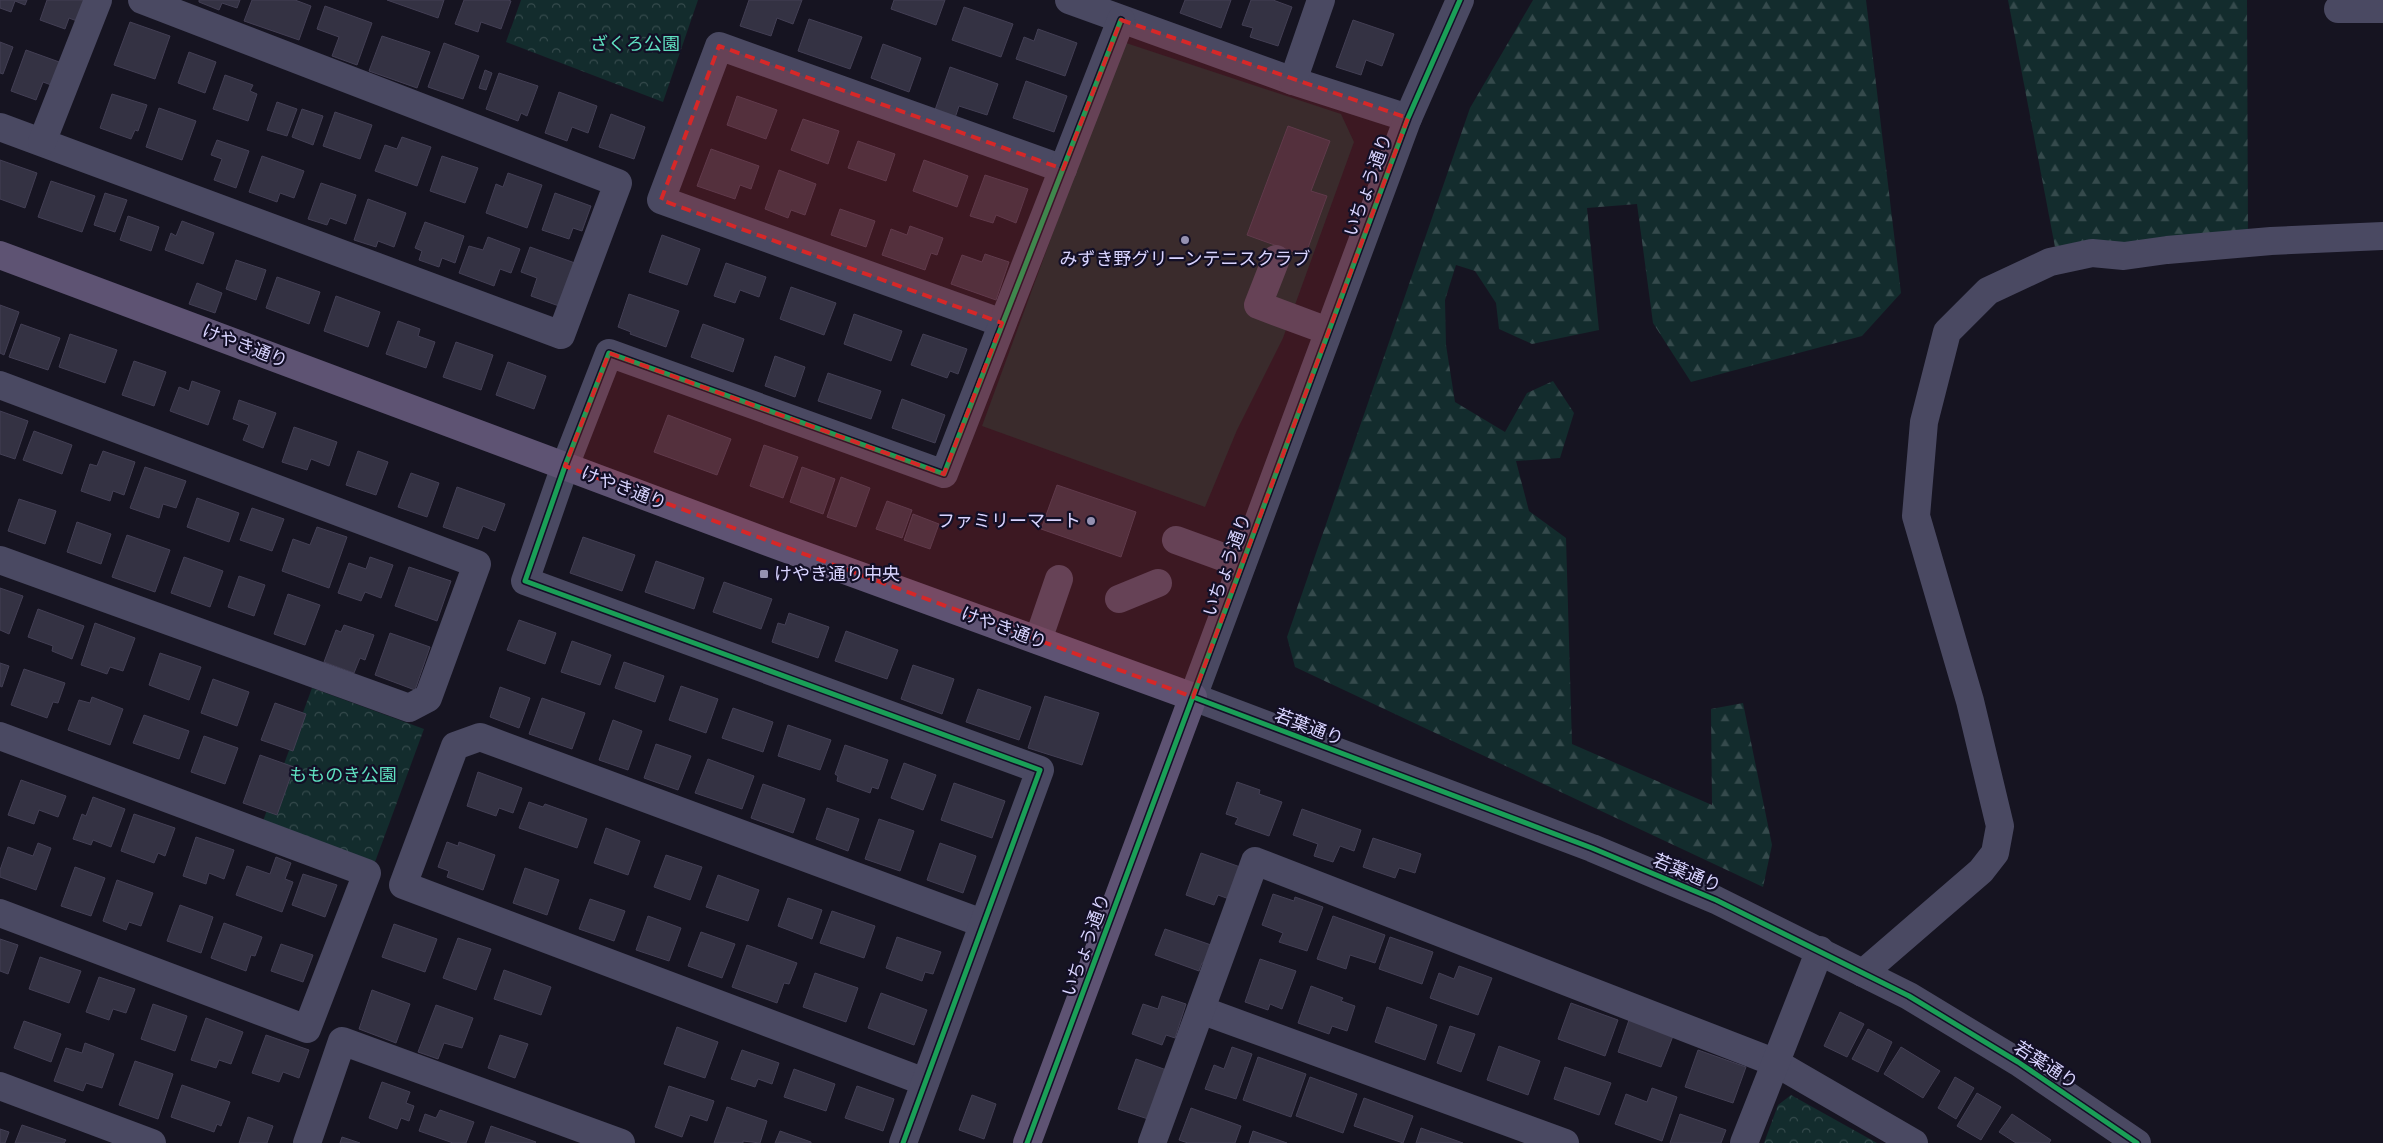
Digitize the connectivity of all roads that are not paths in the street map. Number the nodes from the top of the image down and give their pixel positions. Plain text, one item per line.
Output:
1 (98, 0) edge
2 (142, 0) edge
3 (1069, 0) edge
4 (1321, 0) edge
5 (1460, 0) edge
6 (2381, 0) edge
7 (2338, 9) dead end
8 (1121, 20) junction
9 (1293, 80) junction
10 (1408, 118) junction
11 (0, 127) edge
12 (42, 142) junction
13 (1063, 169) junction
14 (2383, 236) edge
15 (0, 255) edge
16 (1276, 260) dead end
17 (1002, 324) junction
18 (1328, 332) junction
19 (0, 385) edge
20 (565, 466) junction
21 (1176, 540) dead end
22 (0, 560) edge
23 (1242, 564) junction
24 (1059, 579) dead end
25 (1158, 583) dead end
26 (1119, 600) dead end
27 (1038, 640) junction
28 (1193, 697) junction
29 (0, 736) edge
30 (0, 913) edge
31 (982, 923) junction
32 (1820, 950) junction
33 (1863, 973) junction
34 (1201, 1010) junction
35 (1776, 1063) junction
36 (925, 1082) junction
37 (0, 1086) edge
38 (152, 1143) edge
39 (307, 1143) edge
40 (621, 1143) edge
41 (903, 1143) edge
42 (1028, 1143) edge
43 (1152, 1143) edge
44 (1565, 1143) edge
45 (1744, 1143) edge
46 (1914, 1143) edge
47 (2137, 1143) edge

1 - 12 street
2 - 12 street
3 - 8 street
4 - 9 street
5 - 10 street, いちょう通り
6 - 7 street
8 - 9 street
8 - 13 street
9 - 10 street
10 - 18 street, いちょう通り
11 - 12 street
13 - 17 street
13 - 17 street
14 - 33 street
15 - 20 main road, けやき通り
16 - 18 street
17 - 20 street
18 - 23 street, いちょう通り
19 - 22 street
20 - 27 main road, けやき通り
20 - 31 street
21 - 23 street
23 - 28 street, いちょう通り
24 - 27 street
25 - 26 street
27 - 28 main road, けやき通り
28 - 32 street, 若葉通り
28 - 42 main road, いちょう通り
29 - 30 street
31 - 36 street
31 - 36 street
32 - 33 street, 若葉通り
32 - 35 street
33 - 47 street, 若葉通り
34 - 35 street
34 - 43 street
34 - 44 street
35 - 45 street
35 - 46 street
36 - 41 street
37 - 38 street
39 - 40 street

